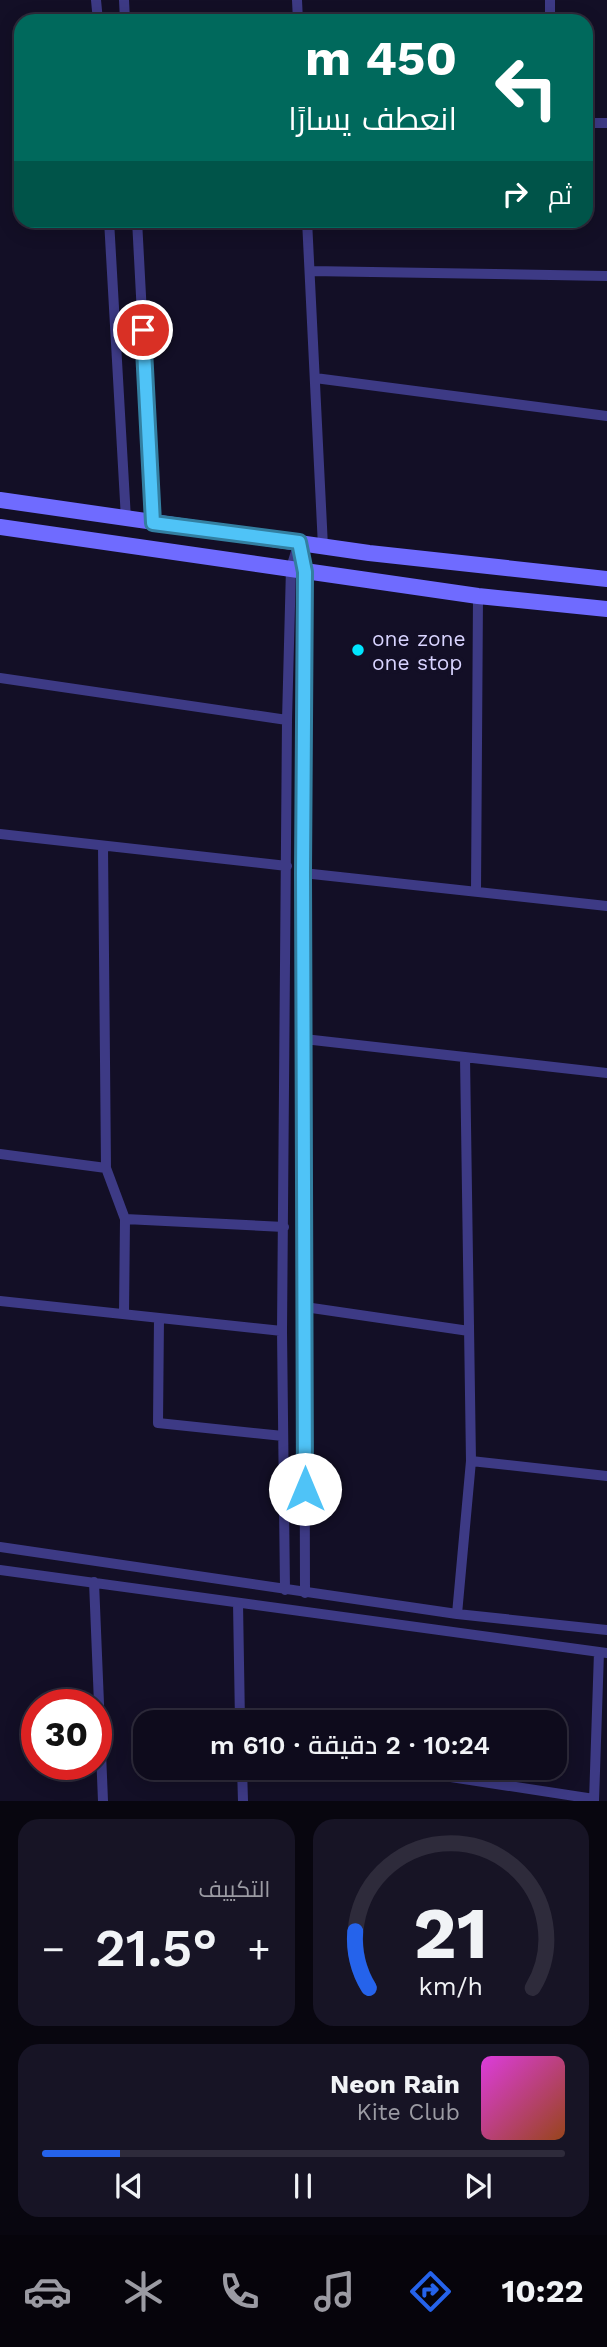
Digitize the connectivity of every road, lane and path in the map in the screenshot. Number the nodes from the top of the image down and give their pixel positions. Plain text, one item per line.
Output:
1 (109, 228) edge
2 (136, 228) edge
3 (307, 228) edge
4 (310, 271) junction
5 (607, 276) edge
6 (314, 377) junction
7 (607, 416) edge
8 (0, 500) edge
9 (126, 519) junction
10 (153, 523) junction
11 (0, 527) edge
12 (299, 542) junction
13 (323, 547) junction
14 (389, 555) junction
15 (298, 570) junction
16 (607, 579) edge
17 (388, 583) junction
18 (478, 596) junction
19 (607, 609) edge
20 (0, 678) edge
21 (287, 720) junction
22 (0, 834) edge
23 (103, 847) junction
24 (286, 866) junction
25 (303, 873) junction
26 (477, 891) junction
27 (607, 906) edge
28 (304, 1039) junction
29 (465, 1057) junction
30 (607, 1073) edge
31 (0, 1154) edge
32 (106, 1168) junction
33 (125, 1219) junction
34 (284, 1227) junction
35 (0, 1301) edge
36 (304, 1307) junction
37 (124, 1314) junction
38 (159, 1318) junction
39 (282, 1331) junction
40 (469, 1331) junction
41 (283, 1436) junction
42 (471, 1461) junction
43 (607, 1476) edge
44 (0, 1548) edge
45 (0, 1570) edge
46 (94, 1582) junction
47 (285, 1590) junction
48 (305, 1593) junction
49 (237, 1604) junction
50 (457, 1614) junction
51 (607, 1630) edge
52 (603, 1653) edge
53 (240, 1710) edge
54 (242, 1780) edge
55 (468, 1780) edge
56 (594, 1800) edge
57 (103, 1801) edge
58 (243, 1801) edge

1 - 9 street
2 - 10 street
3 - 4 street
4 - 5 street
4 - 6 street
6 - 7 street
6 - 13 street
8 - 9 main road
9 - 10 main road
10 - 12 main road
11 - 15 main road
12 - 13 main road
12 - 15 street
13 - 14 main road
14 - 16 main road
14 - 17 main road
15 - 17 main road
15 - 21 street
15 - 25 street
17 - 18 main road
18 - 19 main road
18 - 26 street
20 - 21 street
21 - 24 street
22 - 23 street
23 - 24 street
23 - 32 street
24 - 34 street
25 - 26 street
25 - 28 street
26 - 27 street
28 - 29 street
28 - 36 street
29 - 30 street
29 - 40 street
31 - 32 street
32 - 33 street
33 - 34 street
33 - 37 street
34 - 39 street
35 - 37 street
36 - 40 street
36 - 48 street
37 - 38 street
38 - 39 street
38 - 41 street
39 - 41 street
40 - 42 street
41 - 47 street
42 - 43 street
42 - 50 street
44 - 47 street
45 - 46 street
46 - 49 street
46 - 57 street
47 - 48 street
48 - 50 street
49 - 52 street
49 - 53 street
50 - 51 street
52 - 56 street
54 - 58 street
55 - 56 street

